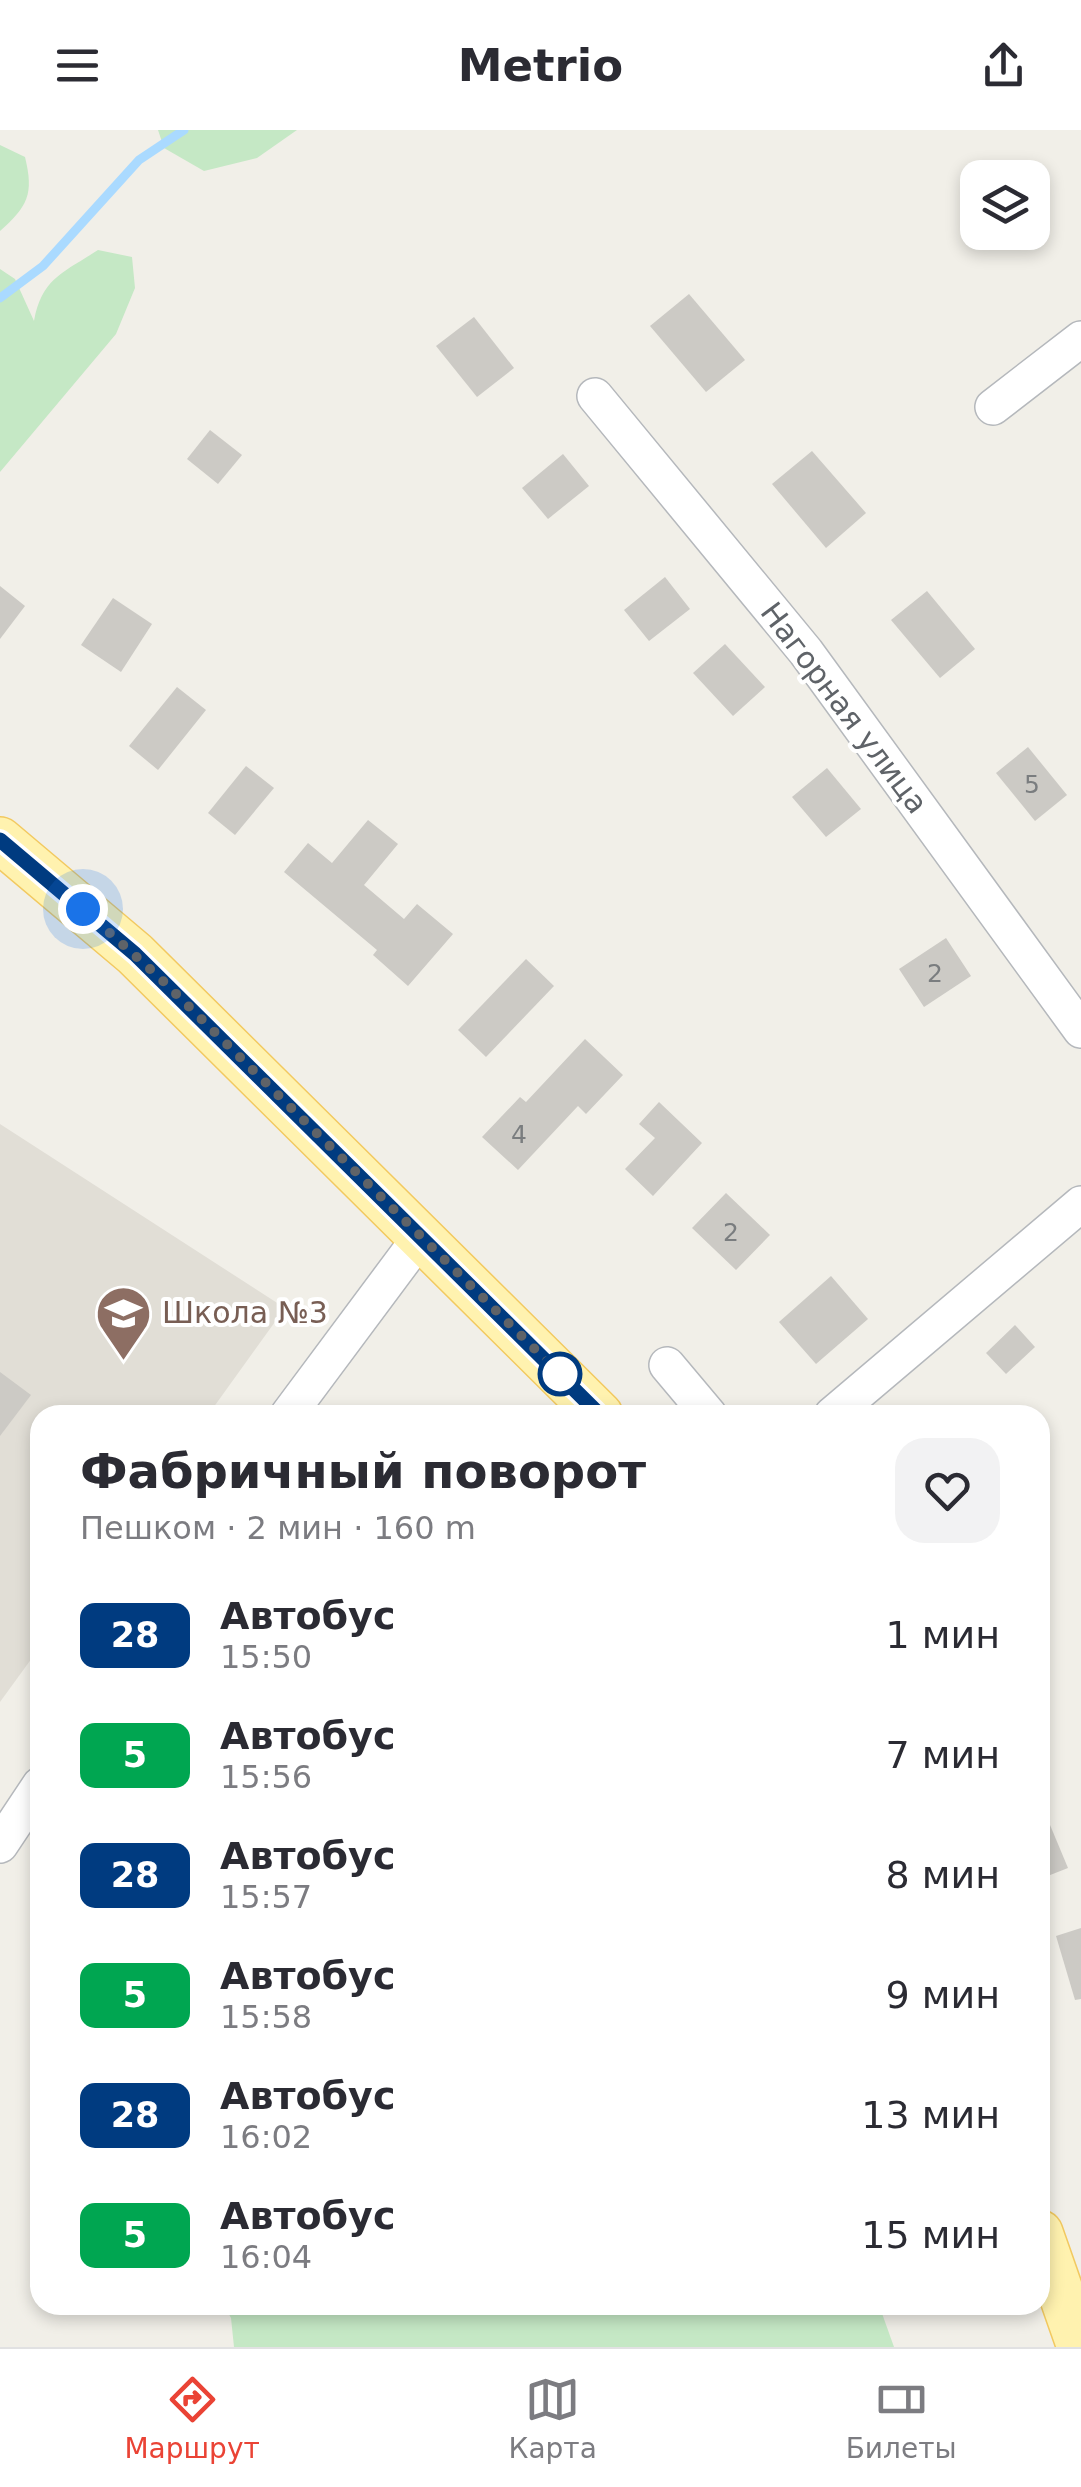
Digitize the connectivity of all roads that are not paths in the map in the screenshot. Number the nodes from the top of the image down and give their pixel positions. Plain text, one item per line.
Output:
1 (1081, 340) edge
2 (594, 396) dead end
3 (993, 406) dead end
4 (0, 840) edge
5 (1081, 1030) edge
6 (1081, 1204) edge
7 (422, 1235) junction
8 (667, 1366) dead end
9 (295, 1405) edge
10 (590, 1405) edge
11 (700, 1405) edge
12 (844, 1405) edge
13 (30, 1800) edge
14 (0, 1845) edge
15 (1050, 2262) edge
16 (1080, 2347) edge

1 - 3 street
2 - 5 street, Нагорная улица
4 - 7 main road
6 - 12 street
7 - 9 street
7 - 10 main road
8 - 11 street
13 - 14 street
15 - 16 main road

